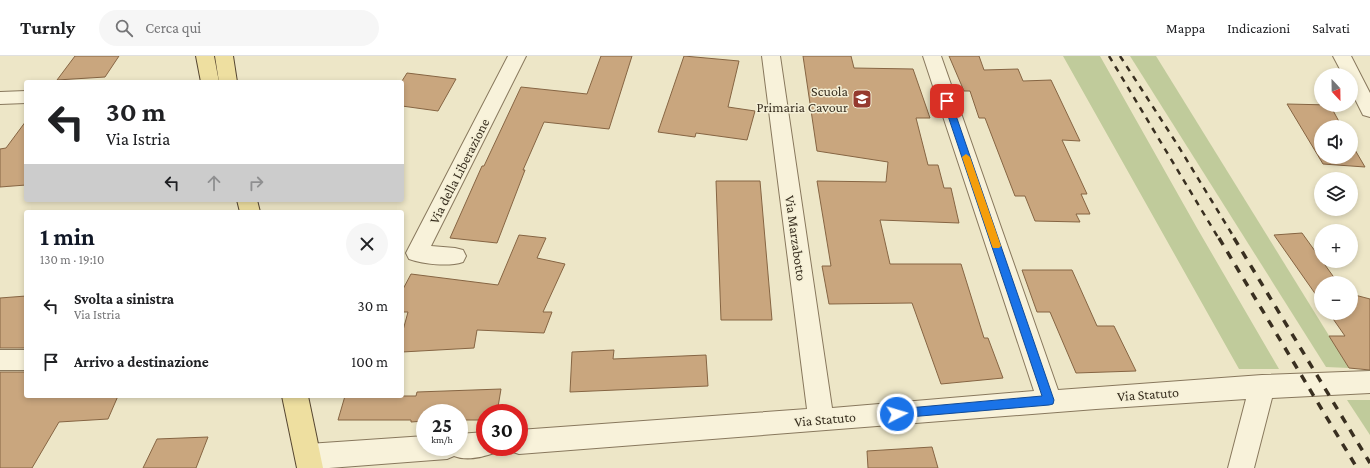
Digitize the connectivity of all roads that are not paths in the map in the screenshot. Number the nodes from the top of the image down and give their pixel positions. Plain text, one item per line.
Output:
1 (205, 56) edge
2 (224, 56) edge
3 (517, 56) edge
4 (771, 56) edge
5 (932, 56) edge
6 (1342, 56) edge
7 (210, 80) edge
8 (228, 80) edge
9 (24, 97) edge
10 (0, 98) edge
11 (1370, 111) edge
12 (455, 256) dead end
13 (0, 360) edge
14 (24, 360) edge
15 (1370, 382) edge
16 (1262, 386) junction
17 (295, 398) edge
18 (1049, 400) junction
19 (821, 420) junction
20 (528, 441) edge
21 (416, 451) edge
22 (309, 463) edge
23 (1241, 468) edge

1 - 7 main road
2 - 8 main road
3 - 12 street, Via della Liberazione
4 - 19 street, Via Marzabotto
5 - 18 street
6 - 11 street
9 - 10 street
13 - 14 street
15 - 16 street, Via Statuto
16 - 18 street, Via Statuto
16 - 23 street
17 - 22 main road
18 - 19 street, Via Statuto
19 - 20 street, Via Statuto
21 - 22 street

